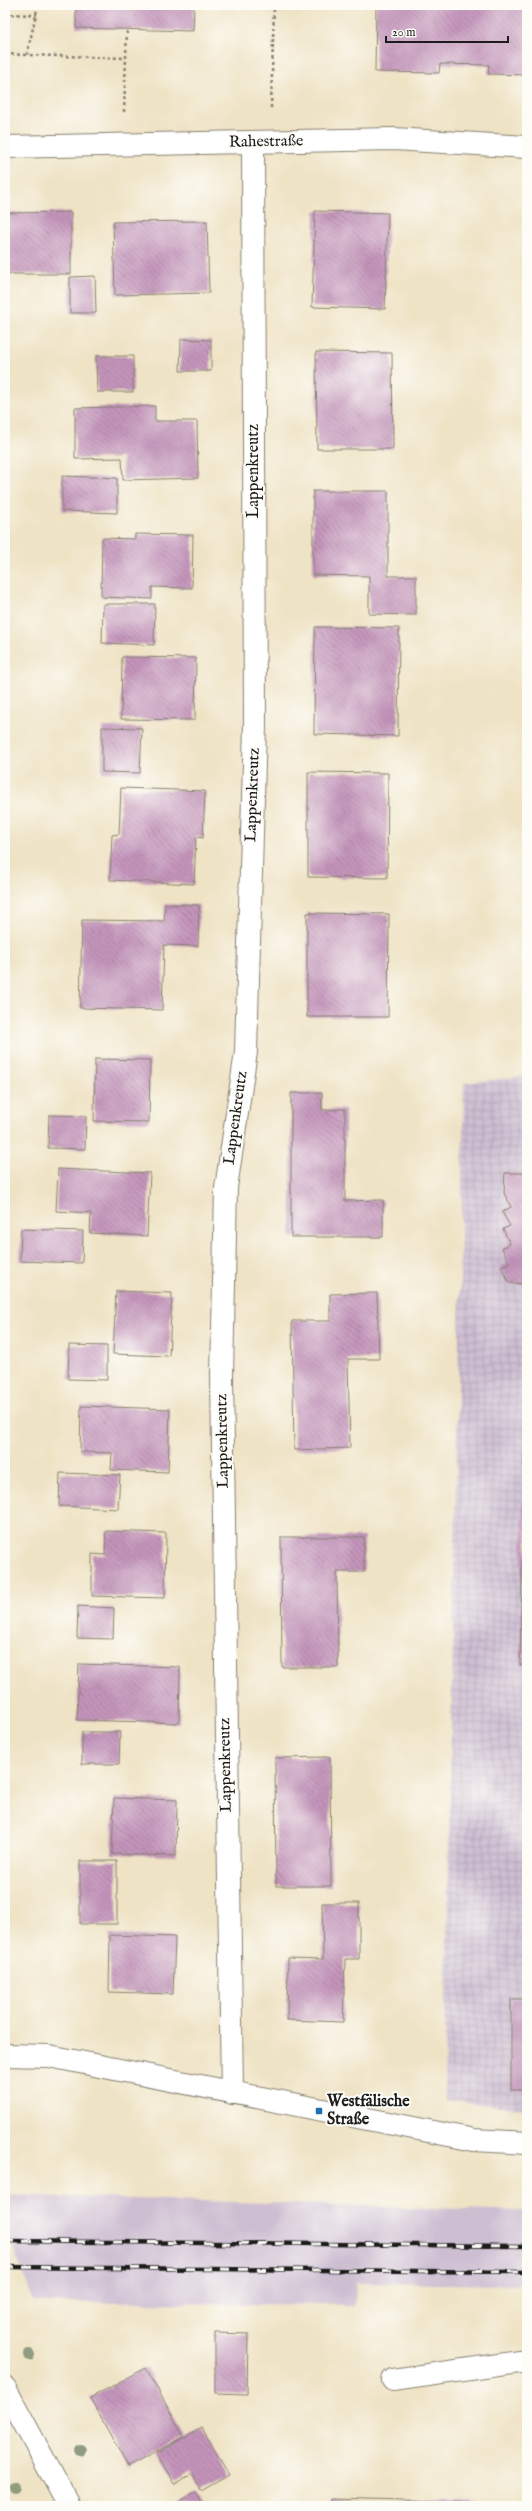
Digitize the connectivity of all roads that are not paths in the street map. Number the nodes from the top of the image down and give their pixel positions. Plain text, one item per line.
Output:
1 (262, 142) junction
2 (527, 147) edge
3 (5, 148) edge
4 (5, 2055) edge
5 (232, 2093) junction
6 (527, 2143) edge
7 (527, 2361) edge
8 (393, 2380) dead end
9 (5, 2388) edge
10 (69, 2506) edge

1 - 2 street, Rahestraße
1 - 3 street, Rahestraße
1 - 5 street, Lappenkreutz
4 - 5 street
5 - 6 street
7 - 8 street
9 - 10 street

